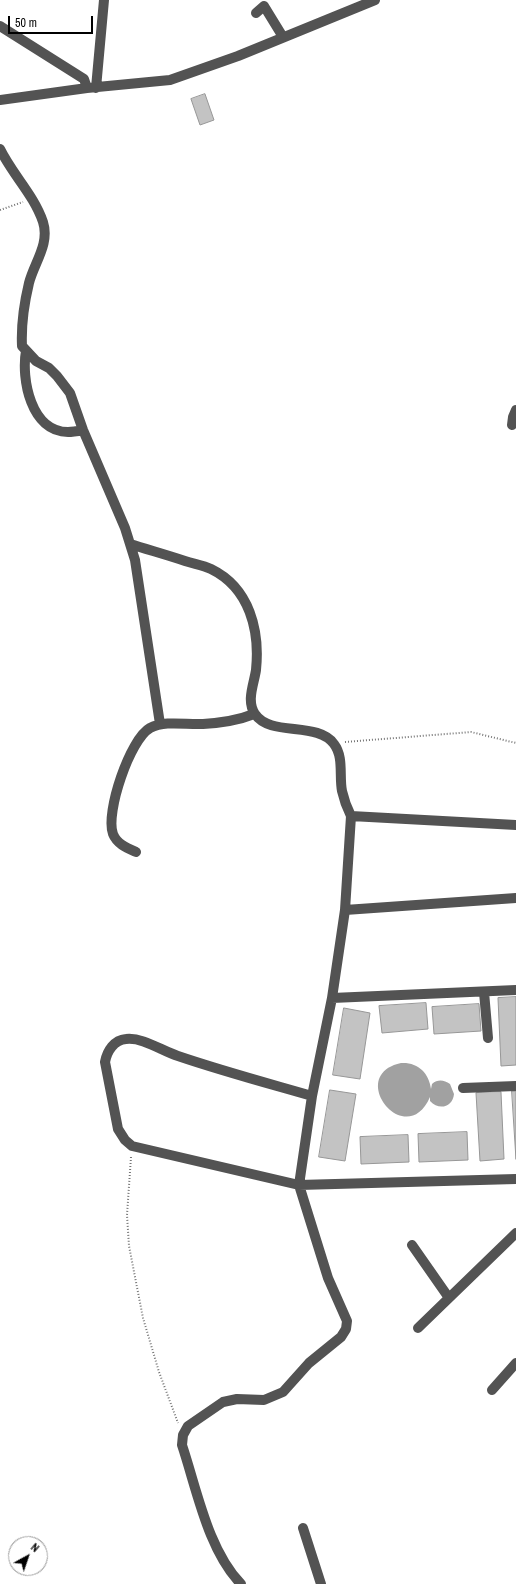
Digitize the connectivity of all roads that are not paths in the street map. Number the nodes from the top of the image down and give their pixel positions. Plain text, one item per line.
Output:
1 (104, 0) edge
2 (375, 0) edge
3 (262, 3) edge
4 (256, 13) dead end
5 (0, 26) edge
6 (283, 37) junction
7 (92, 88) junction
8 (0, 100) edge
9 (0, 149) edge
10 (26, 351) junction
11 (516, 410) edge
12 (512, 425) dead end
13 (83, 430) junction
14 (130, 544) junction
15 (254, 714) junction
16 (160, 724) junction
17 (351, 816) junction
18 (516, 825) edge
19 (136, 852) dead end
20 (516, 898) edge
21 (345, 910) junction
22 (516, 990) edge
23 (484, 992) junction
24 (332, 998) junction
25 (488, 1038) dead end
26 (516, 1086) edge
27 (463, 1088) dead end
28 (312, 1096) junction
29 (516, 1179) edge
30 (299, 1185) junction
31 (516, 1233) edge
32 (412, 1245) dead end
33 (449, 1298) junction
34 (418, 1328) dead end
35 (516, 1363) edge
36 (492, 1390) dead end
37 (303, 1528) dead end
38 (241, 1584) edge
39 (321, 1584) edge

1 - 7 street
2 - 6 street
3 - 4 street
3 - 6 street
5 - 7 street
6 - 7 street
7 - 8 street
9 - 10 street
10 - 13 street
10 - 13 street
11 - 12 street
13 - 14 street
14 - 15 street
14 - 16 street
15 - 16 street
15 - 17 street
16 - 19 street
17 - 18 street
17 - 21 street
20 - 21 street
21 - 24 street
22 - 23 street
23 - 24 street
23 - 25 street
24 - 28 street
26 - 27 street
28 - 30 street
28 - 30 street
29 - 30 street
30 - 38 street
31 - 33 street
32 - 33 street
33 - 34 street
35 - 36 street
37 - 39 street

